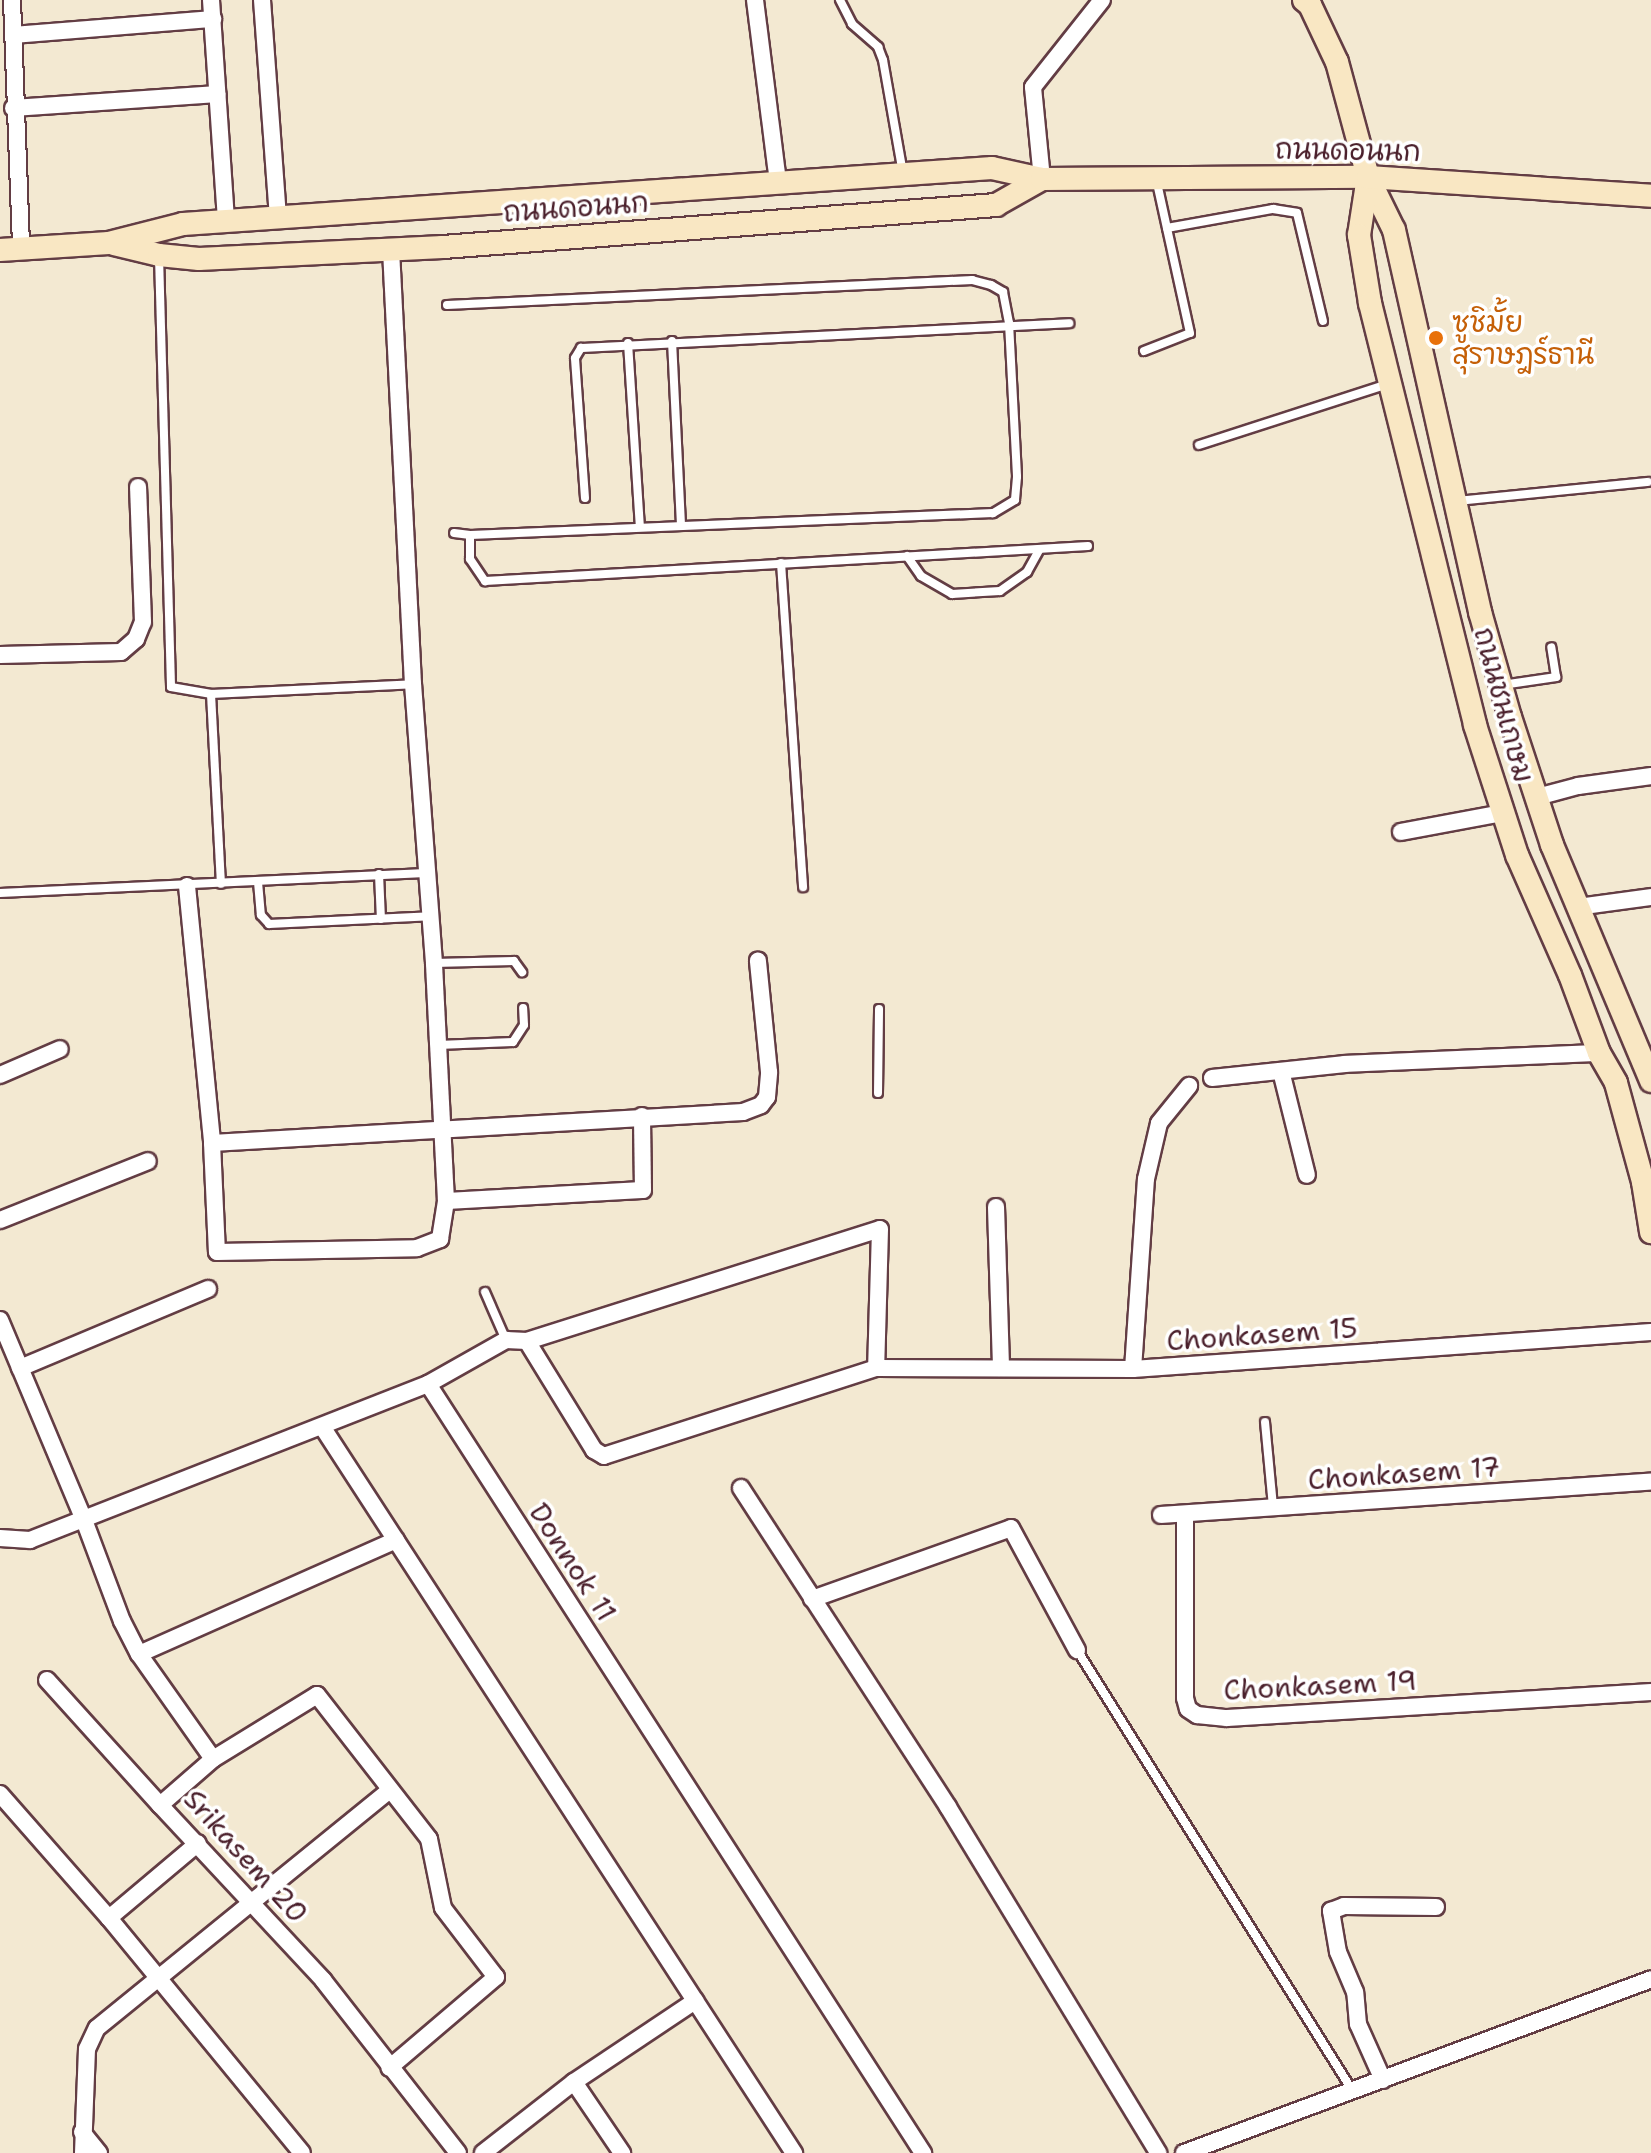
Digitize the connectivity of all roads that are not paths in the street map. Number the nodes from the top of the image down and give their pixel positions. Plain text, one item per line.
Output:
1 (12, 0) edge
2 (211, 0) edge
3 (262, 0) edge
4 (755, 0) edge
5 (840, 0) edge
6 (1102, 0) edge
7 (1304, 0) edge
8 (213, 19) junction
9 (13, 35) junction
10 (218, 94) junction
11 (13, 108) junction
12 (903, 174) junction
13 (1368, 177) junction
14 (1042, 179) junction
15 (1156, 179) junction
16 (778, 182) junction
17 (1651, 196) edge
18 (278, 216) junction
19 (226, 221) junction
20 (1167, 228) junction
21 (109, 243) junction
22 (11, 250) edge
23 (391, 250) junction
24 (159, 255) junction
25 (447, 305) dead end
26 (1323, 321) dead end
27 (1009, 323) junction
28 (1069, 323) dead end
29 (672, 341) junction
30 (628, 343) junction
31 (1144, 351) dead end
32 (1391, 383) junction
33 (1199, 445) dead end
34 (1648, 482) dead end
35 (138, 487) dead end
36 (585, 498) dead end
37 (1455, 501) junction
38 (681, 525) junction
39 (640, 527) junction
40 (454, 533) dead end
41 (470, 535) junction
42 (1088, 546) dead end
43 (1040, 549) junction
44 (907, 556) junction
45 (781, 563) junction
46 (1551, 647) dead end
47 (0, 655) edge
48 (413, 684) junction
49 (1501, 685) junction
50 (211, 694) junction
51 (1651, 776) edge
52 (1537, 797) junction
53 (1503, 813) junction
54 (1401, 832) dead end
55 (426, 873) junction
56 (379, 874) junction
57 (258, 882) junction
58 (221, 884) junction
59 (187, 886) junction
60 (803, 887) dead end
61 (0, 893) edge
62 (1651, 897) edge
63 (1577, 907) junction
64 (431, 916) junction
65 (381, 919) junction
66 (758, 961) dead end
67 (434, 963) junction
68 (522, 972) dead end
69 (523, 1008) dead end
70 (879, 1009) dead end
71 (1642, 1044) edge
72 (438, 1045) junction
73 (60, 1049) dead end
74 (1599, 1053) junction
75 (1281, 1071) junction
76 (0, 1075) edge
77 (1212, 1078) dead end
78 (1651, 1081) edge
79 (1189, 1086) dead end
80 (878, 1093) dead end
81 (642, 1116) junction
82 (441, 1127) junction
83 (212, 1143) junction
84 (148, 1161) dead end
85 (1307, 1175) dead end
86 (446, 1201) junction
87 (996, 1207) dead end
88 (0, 1220) edge
89 (1651, 1232) edge
90 (208, 1289) dead end
91 (485, 1292) dead end
92 (0, 1320) edge
93 (1651, 1332) edge
94 (506, 1340) junction
95 (527, 1341) junction
96 (20, 1368) junction
97 (876, 1368) junction
98 (1001, 1368) junction
99 (1133, 1369) junction
100 (428, 1384) junction
101 (1265, 1422) dead end
102 (323, 1428) junction
103 (1651, 1482) edge
104 (741, 1488) dead end
105 (1273, 1508) junction
106 (1185, 1514) junction
107 (1161, 1515) dead end
108 (84, 1520) junction
109 (0, 1538) edge
110 (396, 1540) junction
111 (812, 1599) junction
112 (1077, 1650) joint
113 (139, 1654) junction
114 (47, 1680) dead end
115 (1651, 1692) edge
116 (213, 1759) junction
117 (389, 1791) junction
118 (0, 1794) edge
119 (160, 1805) junction
120 (198, 1843) junction
121 (252, 1904) junction
122 (1436, 1907) dead end
123 (109, 1918) junction
124 (157, 1978) junction
125 (1651, 1979) edge
126 (695, 2001) junction
127 (389, 2068) junction
128 (1383, 2080) junction
129 (574, 2082) junction
130 (1353, 2092) junction
131 (82, 2132) junction
132 (83, 2153) edge
133 (99, 2153) edge
134 (302, 2153) edge
135 (458, 2153) edge
136 (483, 2153) edge
137 (622, 2153) edge
138 (794, 2153) edge
139 (923, 2153) edge
140 (1158, 2153) edge
141 (1184, 2153) edge

1 - 9 street
2 - 8 street
3 - 18 street
4 - 16 street
5 - 12 lane
6 - 14 street
7 - 13 main road, ถนนชนเกษม
8 - 9 street
8 - 10 street
9 - 11 street
10 - 11 street
10 - 19 street
11 - 22 street
12 - 14 main road, ถนนดอนนก
12 - 16 main road, ถนนดอนนก
13 - 15 main road, ถนนดอนนก
13 - 17 main road, ถนนดอนนก
13 - 32 main road, ถนนชนเกษม
13 - 37 main road, ถนนชนเกษม
14 - 15 main road, ถนนดอนนก
14 - 23 main road, ถนนดอนนก
15 - 20 lane
16 - 18 main road, ถนนดอนนก
18 - 19 main road, ถนนดอนนก
19 - 21 main road, ถนนดอนนก
20 - 26 lane
20 - 31 lane
21 - 22 main road, ถนนดอนนก
21 - 24 main road, ถนนดอนนก
23 - 24 main road, ถนนดอนนก
23 - 48 street
24 - 50 lane
25 - 27 lane
27 - 28 lane
27 - 29 lane
27 - 38 lane
29 - 30 lane
29 - 38 lane
30 - 36 lane
30 - 39 lane
32 - 33 lane
32 - 53 main road, ถนนชนเกษม
34 - 37 lane
35 - 47 street
37 - 49 main road, ถนนชนเกษม
38 - 39 lane
39 - 41 lane
40 - 41 lane
41 - 45 lane
42 - 43 lane
43 - 44 lane
43 - 44 lane
44 - 45 lane
45 - 60 lane
46 - 49 lane
48 - 50 lane
48 - 55 street
49 - 52 main road, ถนนชนเกษม
50 - 58 lane
51 - 52 street
52 - 63 main road, ถนนชนเกษม
53 - 54 street
53 - 74 main road, ถนนชนเกษม
55 - 56 lane
55 - 64 street
56 - 57 lane
56 - 65 lane
57 - 58 lane
57 - 65 lane
58 - 59 lane
59 - 61 lane
59 - 83 street
62 - 63 street
63 - 71 main road, ถนนชนเกษม
64 - 65 lane
64 - 67 street
66 - 81 street
67 - 68 lane
67 - 72 street
69 - 72 lane
70 - 80 lane
71 - 78 main road, ถนนชนเกษม
72 - 82 street
73 - 76 street
74 - 75 street
74 - 89 main road, ถนนชนเกษม
75 - 77 street
75 - 85 street
79 - 99 street
81 - 82 street
81 - 86 street
82 - 83 street
82 - 86 street
83 - 86 street
84 - 88 street
87 - 98 street
90 - 96 street
91 - 94 lane
92 - 96 street, Srikasem 20
93 - 99 street, Chonkasem 15
94 - 95 street
94 - 100 street
95 - 97 street, Chonkasem 15
95 - 97 street
96 - 108 street, Srikasem 20
97 - 98 street, Chonkasem 15
98 - 99 street, Chonkasem 15
100 - 102 street
100 - 139 street, Donnok 11
101 - 105 lane
102 - 108 street
102 - 110 street
103 - 105 street, Chonkasem 17
104 - 111 street
105 - 106 street, Chonkasem 17
106 - 107 street, Chonkasem 17
106 - 115 street, Chonkasem 19
108 - 109 street
108 - 113 street, Srikasem 20
110 - 113 street
110 - 126 street
111 - 112 street
111 - 140 street
112 - 130 lane
113 - 116 street, Srikasem 20
114 - 119 street
116 - 117 street
116 - 119 street, Srikasem 20
117 - 121 street
117 - 127 street
118 - 123 street
119 - 120 street, Srikasem 20
120 - 121 street, Srikasem 20
120 - 123 street
121 - 124 street
121 - 127 street, Srikasem 20
122 - 128 street
123 - 124 street
124 - 131 street
124 - 134 street
125 - 128 street
126 - 129 street
126 - 138 street
127 - 135 street, Srikasem 20
128 - 130 street
129 - 136 street
129 - 137 street
130 - 141 street
131 - 132 street
131 - 133 street

